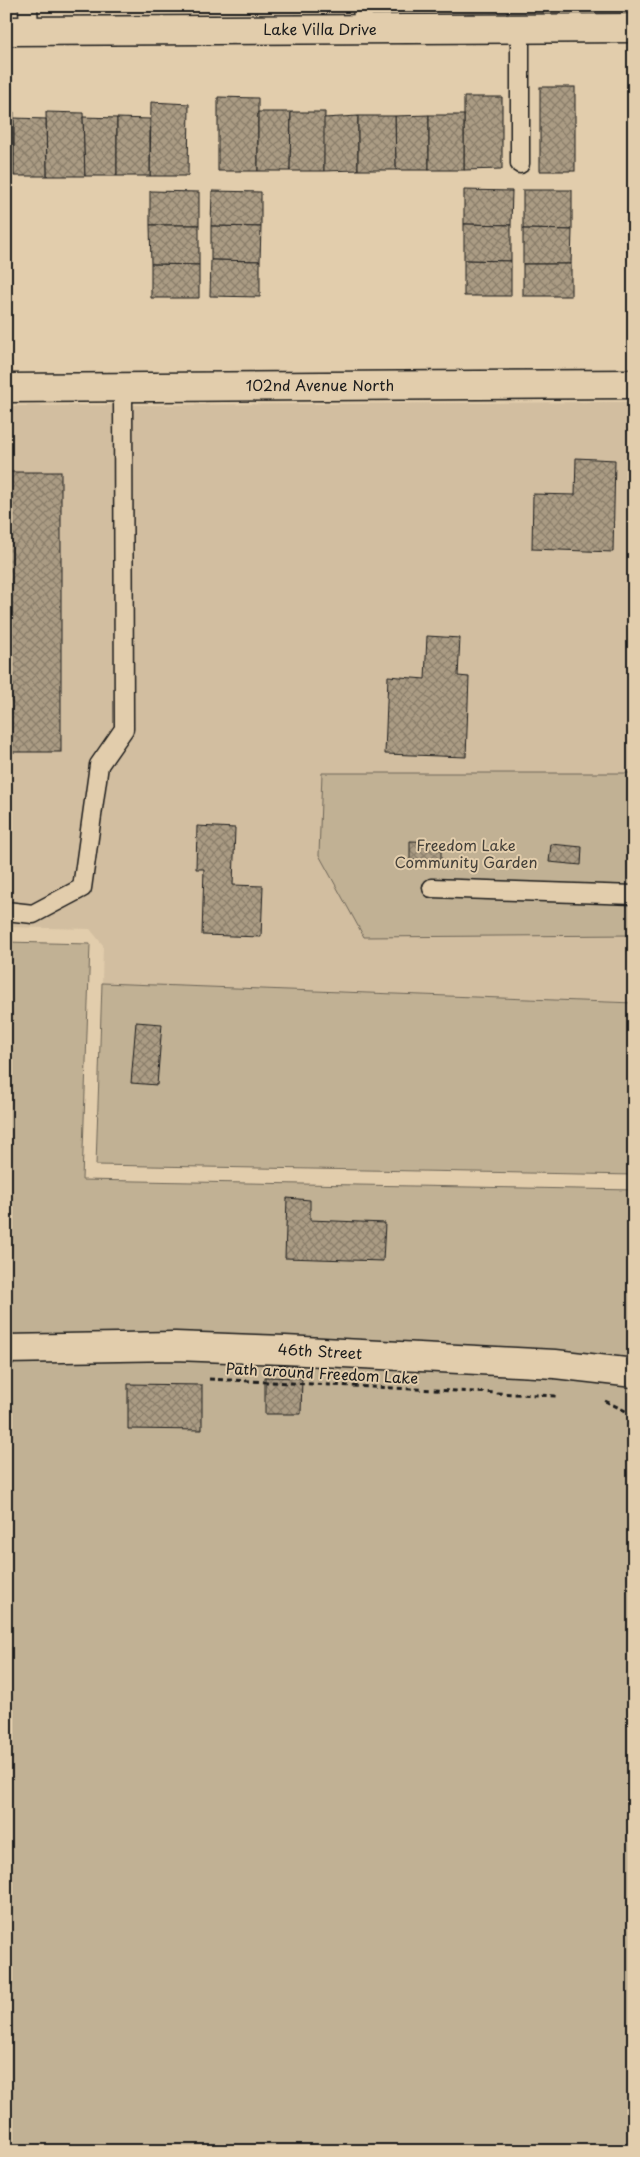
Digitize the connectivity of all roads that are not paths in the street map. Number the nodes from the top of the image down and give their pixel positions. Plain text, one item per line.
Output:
1 (363, 18) edge
2 (21, 23) edge
3 (634, 28) edge
4 (520, 30) junction
5 (520, 164) dead end
6 (634, 384) edge
7 (123, 387) junction
8 (6, 388) edge
9 (432, 888) dead end
10 (634, 895) edge
11 (6, 911) edge
12 (6, 1349) edge
13 (634, 1373) edge

1 - 2 street, Lake Villa Drive
1 - 4 street, Lake Villa Drive
3 - 4 street, Lake Villa Drive
4 - 5 lane
6 - 7 street, 102nd Avenue North
7 - 8 street, 102nd Avenue North
7 - 11 lane
9 - 10 lane
12 - 13 street, 46th Street

